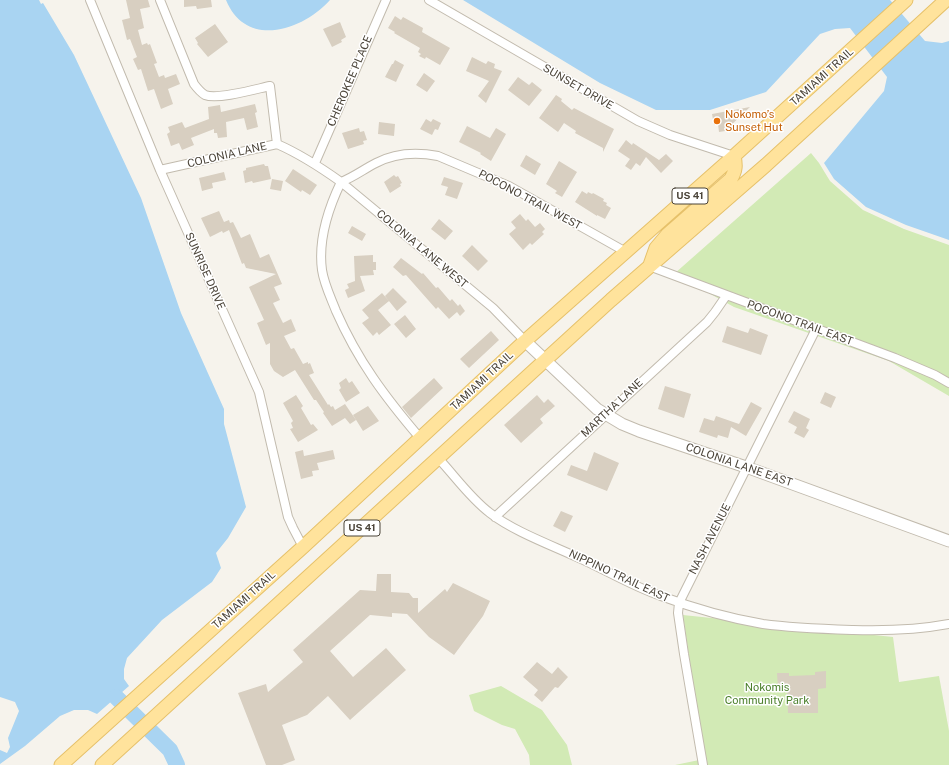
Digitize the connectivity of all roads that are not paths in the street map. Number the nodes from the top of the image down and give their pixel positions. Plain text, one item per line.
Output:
1 (90, 0) edge
2 (160, 0) edge
3 (386, 0) edge
4 (429, 0) edge
5 (946, 0) edge
6 (905, 1) edge
7 (277, 144) junction
8 (734, 156) junction
9 (315, 163) junction
10 (160, 170) junction
11 (341, 182) junction
12 (626, 252) junction
13 (649, 266) junction
14 (726, 296) junction
15 (816, 329) junction
16 (525, 341) junction
17 (546, 360) junction
18 (949, 383) edge
19 (605, 415) junction
20 (420, 438) junction
21 (438, 458) junction
22 (746, 467) junction
23 (495, 517) junction
24 (949, 541) edge
25 (303, 547) junction
26 (679, 603) junction
27 (949, 624) edge
28 (61, 765) edge
29 (102, 765) edge
30 (703, 765) edge

1 - 10 street, SUNRISE DRIVE
2 - 7 street
3 - 9 street, CHEROKEE PLACE
4 - 8 street, SUNSET DRIVE
5 - 13 main road, US 41
6 - 8 main road, TAMIAMI TRAIL / US 41
7 - 9 street, COLONIA LANE
7 - 10 street, COLONIA LANE
8 - 12 main road, TAMIAMI TRAIL / US 41
8 - 13 main road
9 - 11 street, COLONIA LANE WEST
10 - 25 street, SUNRISE DRIVE
11 - 12 street, POCONO TRAIL WEST
11 - 16 street, COLONIA LANE WEST
11 - 20 street
12 - 16 main road, TAMIAMI TRAIL / US 41
13 - 14 street, POCONO TRAIL EAST
13 - 17 main road, US 41
14 - 15 street, POCONO TRAIL EAST
14 - 19 street, MARTHA LANE
15 - 18 street, POCONO TRAIL EAST
15 - 22 street, NASH AVENUE
16 - 17 street, COLONIA LANE EAST
16 - 20 main road, TAMIAMI TRAIL / US 41
17 - 19 street, COLONIA LANE EAST
17 - 21 main road, US 41
19 - 22 street, COLONIA LANE EAST
19 - 23 street, MARTHA LANE
20 - 25 main road, TAMIAMI TRAIL / US 41
21 - 23 street, NIPPINO TRAIL EAST
21 - 29 main road, US 41
22 - 24 street, COLONIA LANE EAST
22 - 26 street, NASH AVENUE
23 - 26 street, NIPPINO TRAIL EAST
25 - 28 main road, TAMIAMI TRAIL / US 41
26 - 27 street, NIPPINO TRAIL EAST
26 - 30 street, NASH AVENUE

